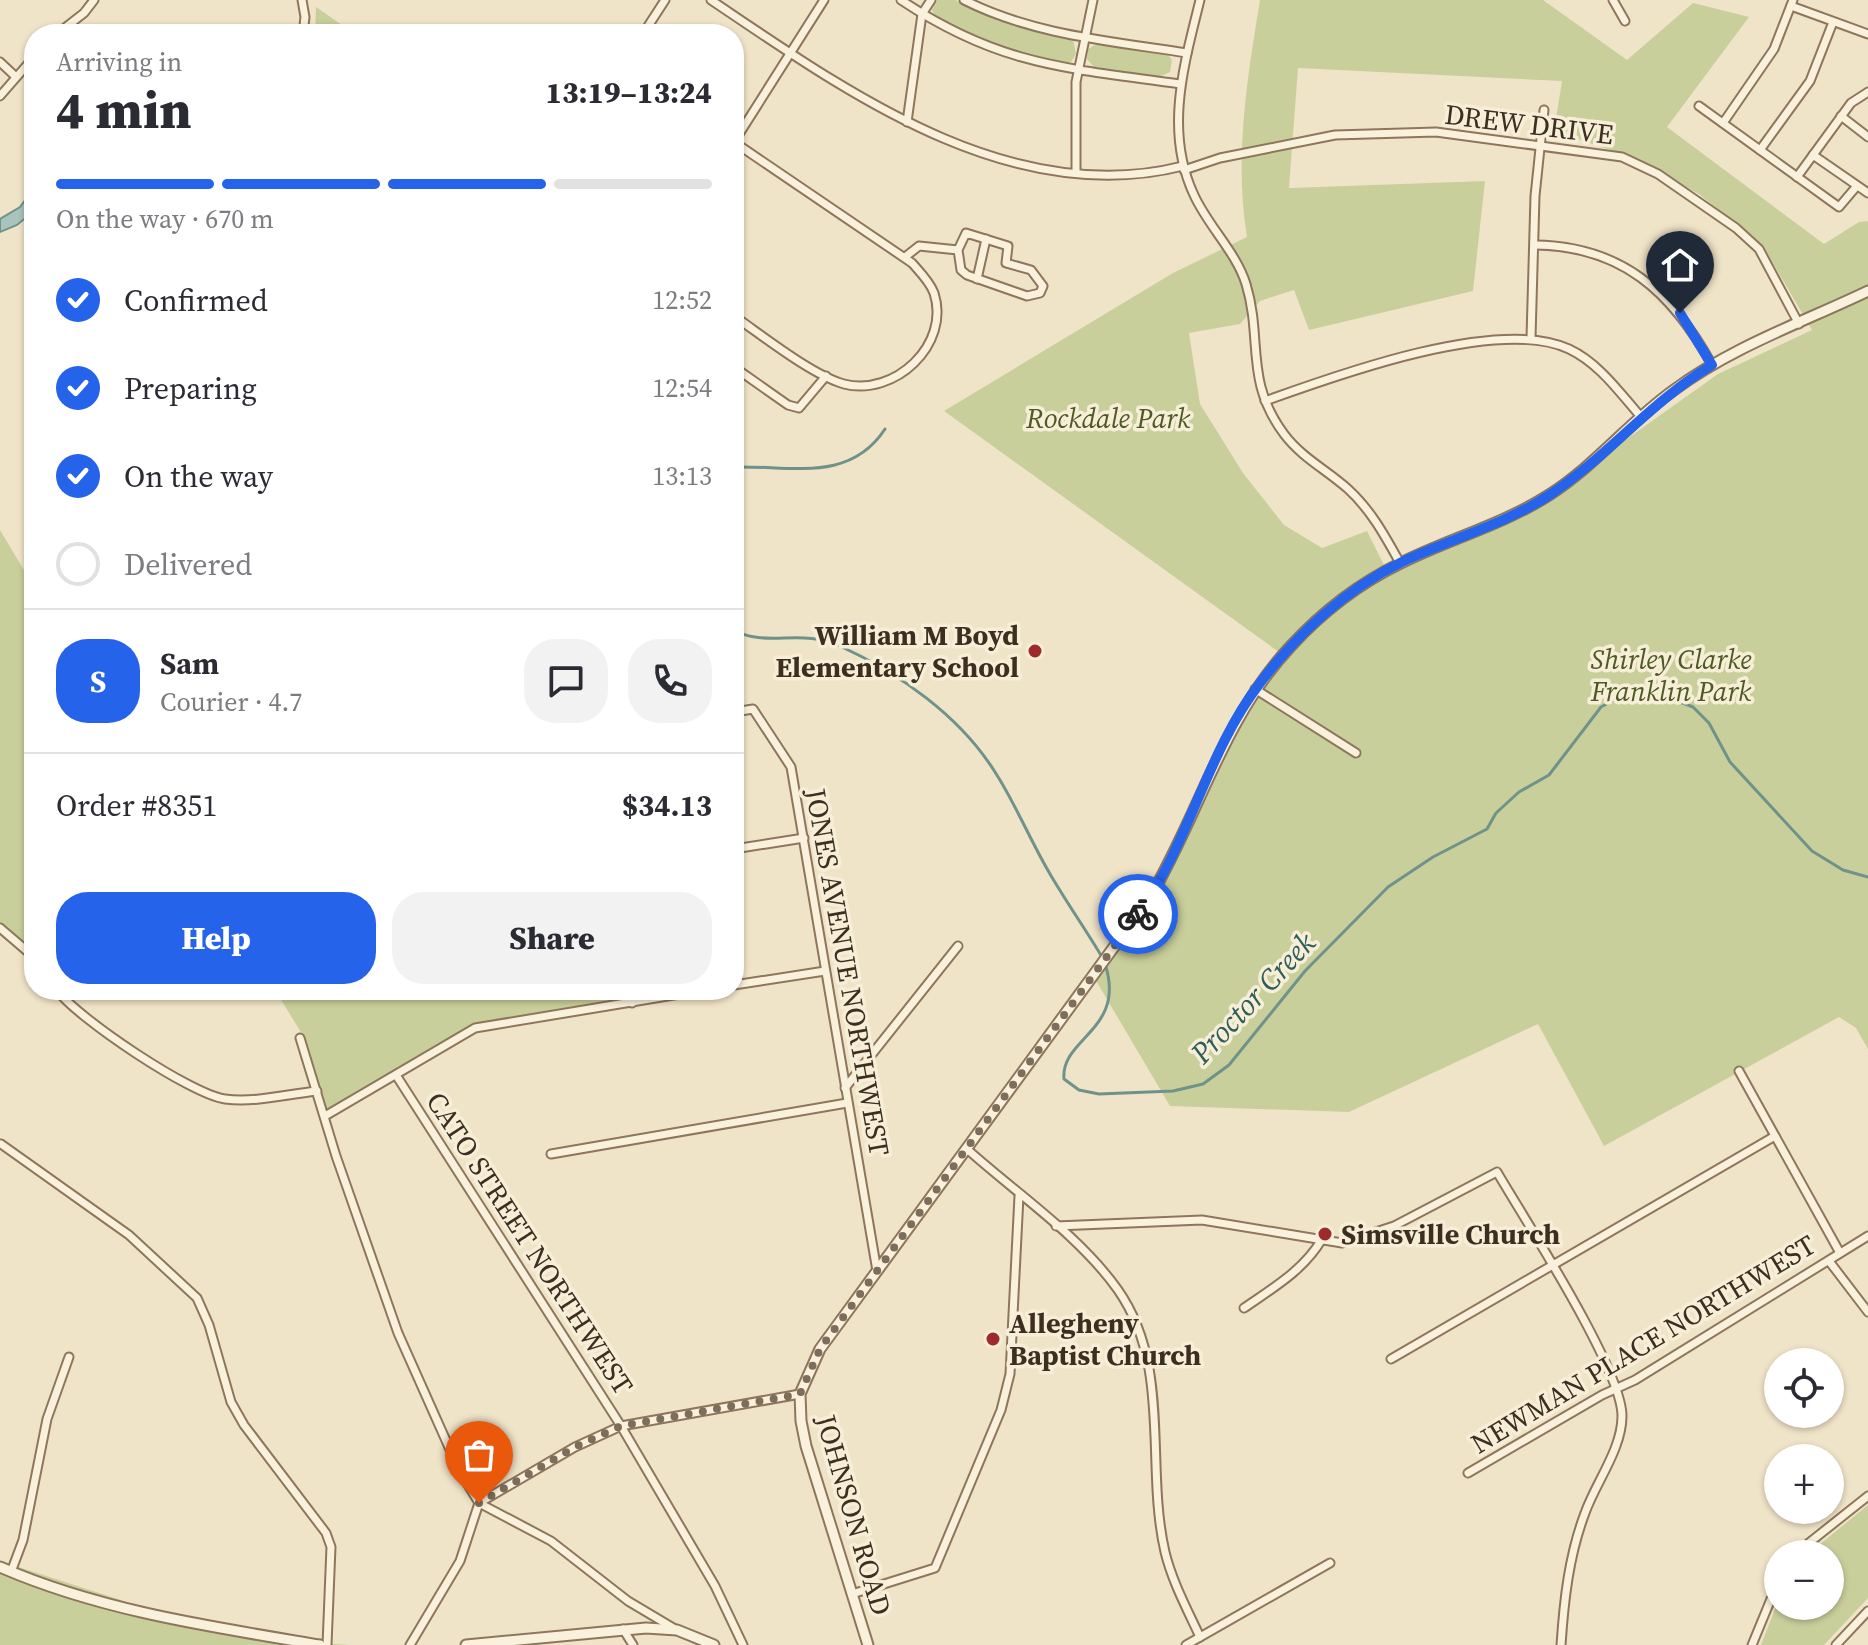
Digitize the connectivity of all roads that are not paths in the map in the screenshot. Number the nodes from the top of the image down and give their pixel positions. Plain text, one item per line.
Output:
1 (94, 0) edge
2 (302, 0) edge
3 (665, 0) edge
4 (711, 0) edge
5 (824, 0) edge
6 (901, 0) edge
7 (931, 0) edge
8 (964, 0) edge
9 (1093, 0) edge
10 (1200, 0) edge
11 (1613, 0) edge
12 (1792, 3) edge
13 (922, 14) junction
14 (1625, 21) dead end
15 (1833, 22) junction
16 (70, 24) edge
17 (303, 24) edge
18 (649, 24) edge
19 (1868, 34) edge
20 (1084, 37) junction
21 (790, 53) junction
22 (1187, 53) junction
23 (0, 62) edge
24 (24, 67) edge
25 (1078, 71) junction
26 (15, 76) junction
27 (1180, 84) junction
28 (1868, 92) edge
29 (0, 96) edge
30 (1699, 106) dead end
31 (1544, 110) dead end
32 (1841, 116) junction
33 (907, 122) junction
34 (1723, 123) junction
35 (744, 126) edge
36 (1868, 137) edge
37 (1540, 144) junction
38 (744, 149) edge
39 (1760, 150) junction
40 (1813, 155) junction
41 (1184, 168) junction
42 (1076, 173) junction
43 (1797, 177) junction
44 (1856, 187) junction
45 (1868, 193) edge
46 (986, 239) junction
47 (1535, 245) junction
48 (958, 250) junction
49 (905, 257) junction
50 (977, 279) junction
51 (1868, 291) edge
52 (1799, 324) junction
53 (744, 326) edge
54 (1531, 338) junction
55 (1712, 365) junction
56 (744, 374) edge
57 (826, 376) junction
58 (1265, 401) junction
59 (1641, 417) junction
60 (1400, 563) junction
61 (1255, 689) junction
62 (744, 710) edge
63 (1356, 753) dead end
64 (804, 838) junction
65 (744, 847) edge
66 (0, 928) edge
67 (958, 946) dead end
68 (24, 948) edge
69 (825, 971) junction
70 (744, 983) edge
71 (67, 1000) edge
72 (649, 1000) edge
73 (632, 1003) joint
74 (300, 1038) dead end
75 (1739, 1071) dead end
76 (396, 1075) junction
77 (844, 1088) junction
78 (317, 1091) junction
79 (847, 1103) junction
80 (325, 1116) junction
81 (1775, 1136) junction
82 (1, 1144) edge
83 (967, 1149) junction
84 (551, 1154) dead end
85 (1019, 1196) junction
86 (1056, 1226) junction
87 (1868, 1236) edge
88 (1322, 1239) junction
89 (1840, 1253) junction
90 (1829, 1261) junction
91 (1552, 1267) junction
92 (877, 1271) junction
93 (1244, 1308) dead end
94 (1868, 1312) edge
95 (69, 1357) dead end
96 (1391, 1359) dead end
97 (1617, 1387) junction
98 (800, 1394) junction
99 (621, 1426) junction
100 (1468, 1473) dead end
101 (1868, 1496) edge
102 (479, 1503) junction
103 (1813, 1540) edge
104 (1330, 1563) dead end
105 (0, 1567) edge
106 (11, 1572) junction
107 (852, 1594) junction
108 (1868, 1611) edge
109 (1764, 1616) edge
110 (623, 1629) junction
111 (677, 1630) junction
112 (1200, 1637) junction
113 (287, 1642) edge
114 (493, 1644) edge
115 (320, 1645) edge
116 (327, 1645) edge
117 (410, 1645) edge
118 (466, 1645) edge
119 (633, 1645) edge
120 (714, 1645) edge
121 (743, 1645) edge
122 (868, 1645) edge
123 (1186, 1645) edge
124 (1561, 1645) edge
125 (1752, 1645) edge
126 (1836, 1645) edge

1 - 16 street
2 - 17 street
3 - 18 street
4 - 21 street, DREW DRIVE
5 - 21 street
6 - 13 street
7 - 13 street
8 - 20 street
9 - 20 street
10 - 22 street
11 - 14 street
12 - 15 street
12 - 34 street
13 - 25 street
13 - 33 street
15 - 19 street
15 - 39 street
20 - 22 street
20 - 25 street
21 - 33 street, DREW DRIVE
21 - 35 street
22 - 27 street
23 - 26 street
24 - 26 street
25 - 27 street
25 - 42 street
26 - 29 street
27 - 41 street
28 - 32 street
30 - 34 street
31 - 37 street
32 - 36 street
32 - 40 street
33 - 42 street, DREW DRIVE
34 - 39 street
37 - 41 street, DREW DRIVE
37 - 47 street
37 - 52 street, DREW DRIVE
38 - 49 street
39 - 43 street
40 - 43 street
40 - 44 street
41 - 42 street, DREW DRIVE
41 - 58 street
43 - 44 street
44 - 45 street
46 - 48 street
46 - 50 street
46 - 50 street
47 - 54 street
47 - 55 street
48 - 49 street
48 - 50 street
49 - 57 street
51 - 52 street, JOHNSON ROAD
52 - 55 street, JOHNSON ROAD
53 - 57 street
54 - 58 street
54 - 59 street
55 - 59 street, JOHNSON ROAD
56 - 57 street
58 - 60 street
59 - 60 street, JOHNSON ROAD
60 - 61 street, JOHNSON ROAD
61 - 63 street
61 - 83 street, JOHNSON ROAD
62 - 64 street, JONES AVENUE NORTHWEST
64 - 65 street
64 - 69 street, JONES AVENUE NORTHWEST
66 - 68 street
67 - 77 street
69 - 70 street
69 - 77 street, JONES AVENUE NORTHWEST
71 - 78 street
72 - 73 street
73 - 76 street
74 - 78 street
75 - 81 street
76 - 80 street
76 - 99 street, CATO STREET NORTHWEST
77 - 79 street, JONES AVENUE NORTHWEST
78 - 80 street
79 - 84 street
79 - 92 street, JONES AVENUE NORTHWEST
80 - 102 street
81 - 89 street
81 - 91 street
82 - 116 street
83 - 85 street
83 - 92 street, JOHNSON ROAD
85 - 86 street
85 - 107 street
86 - 88 street
86 - 112 street
87 - 89 street, NEWMAN PLACE NORTHWEST
88 - 91 street
88 - 93 street
89 - 90 street, NEWMAN PLACE NORTHWEST
90 - 94 street
90 - 97 street, NEWMAN PLACE NORTHWEST
91 - 96 street
91 - 97 street
92 - 98 street, JOHNSON ROAD
95 - 106 street
97 - 100 street, NEWMAN PLACE NORTHWEST
97 - 124 street
98 - 99 street
98 - 107 street, JOHNSON ROAD
99 - 102 street
99 - 121 street, CATO STREET NORTHWEST
101 - 103 street
102 - 111 street
102 - 117 street
104 - 112 street
105 - 106 street
106 - 113 street
107 - 122 street, JOHNSON ROAD
108 - 126 street
109 - 125 street
110 - 111 street
110 - 114 street
110 - 119 street
111 - 120 street
112 - 123 street
113 - 115 street
114 - 118 street

